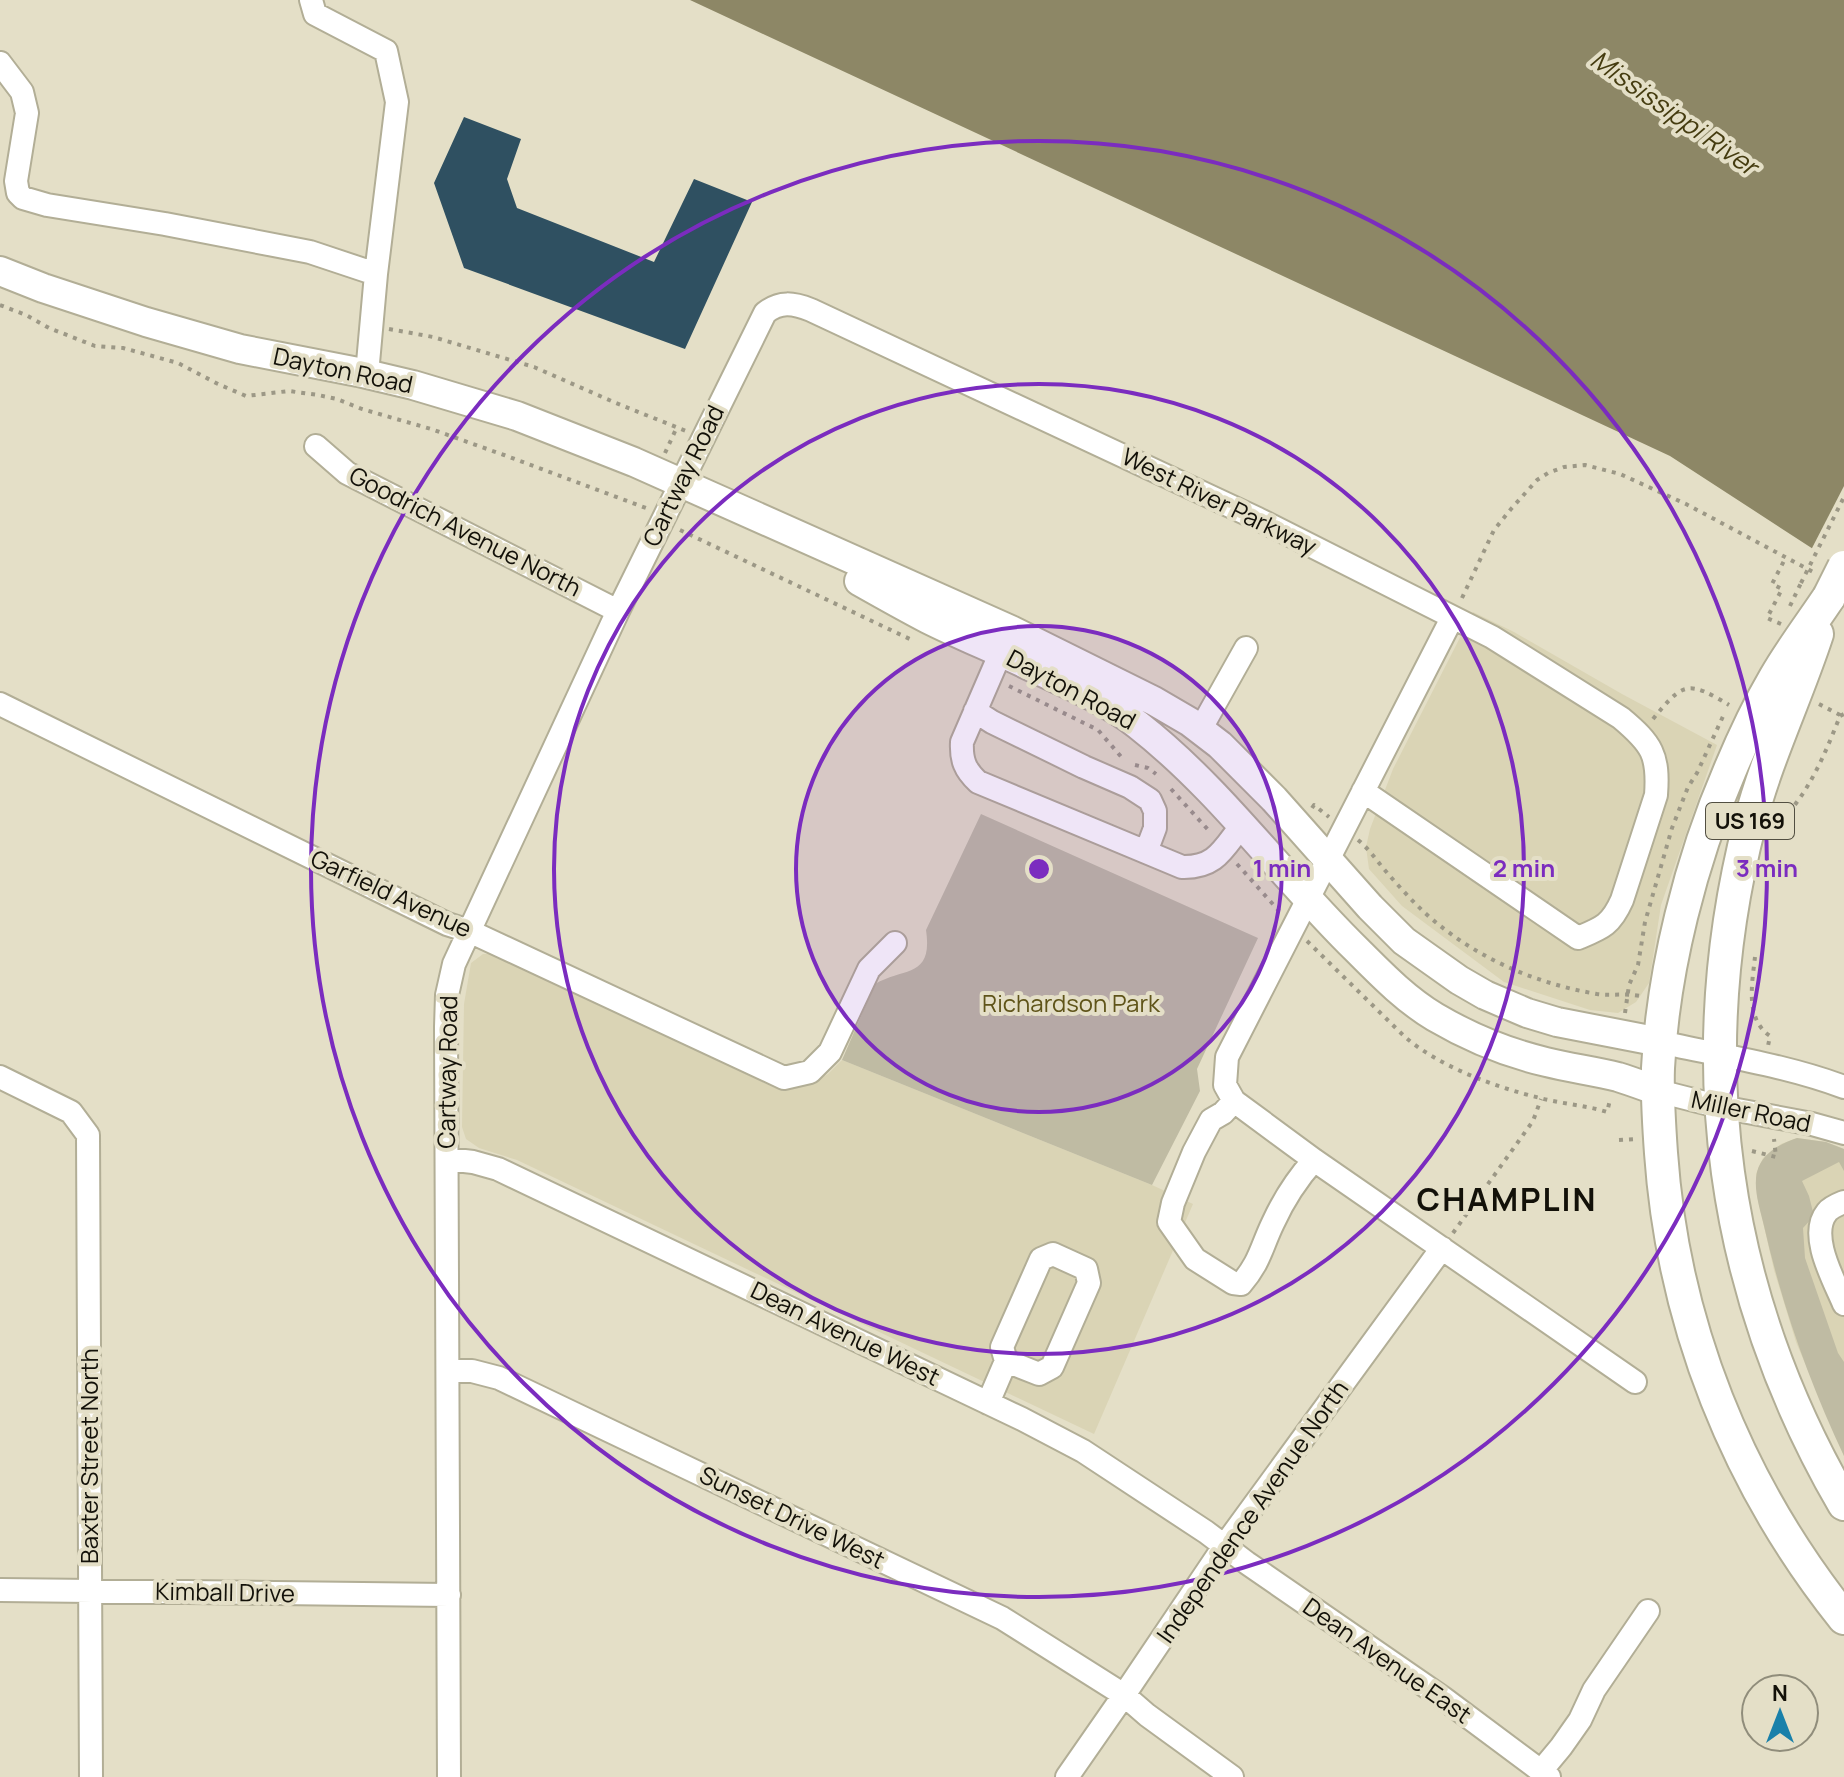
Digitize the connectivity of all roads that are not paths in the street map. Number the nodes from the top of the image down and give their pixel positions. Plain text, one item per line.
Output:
1 (311, 0) edge
2 (0, 63) edge
3 (0, 271) edge
4 (376, 274) junction
5 (782, 304) joint
6 (367, 374) junction
7 (316, 446) dead end
8 (680, 484) junction
9 (1824, 581) edge
10 (618, 611) junction
11 (1452, 618) junction
12 (1006, 641) junction
13 (1246, 648) dead end
14 (0, 704) edge
15 (975, 711) junction
16 (1200, 730) junction
17 (1363, 791) junction
18 (1242, 825) junction
19 (1146, 852) junction
20 (1328, 859) junction
21 (1308, 900) junction
22 (469, 931) junction
23 (895, 943) dead end
24 (1660, 1042) junction
25 (1719, 1055) junction
26 (0, 1077) edge
27 (1844, 1087) edge
28 (1658, 1091) junction
29 (1234, 1101) junction
30 (1721, 1107) junction
31 (1844, 1133) edge
32 (447, 1159) junction
33 (1314, 1160) junction
34 (1844, 1202) edge
35 (1442, 1248) junction
36 (1843, 1297) edge
37 (1006, 1361) junction
38 (448, 1371) junction
39 (1635, 1382) dead end
40 (988, 1403) junction
41 (1844, 1504) edge
42 (1225, 1545) junction
43 (0, 1590) edge
44 (91, 1591) junction
45 (449, 1595) junction
46 (1648, 1611) dead end
47 (1844, 1618) edge
48 (1124, 1695) junction
49 (1545, 1774) edge
50 (91, 1777) edge
51 (449, 1777) edge
52 (1067, 1777) edge
53 (1232, 1777) edge

1 - 4 street
2 - 4 street
3 - 6 main road, Dayton Road
4 - 6 street
5 - 8 street, Cartway Road
5 - 11 street, West River Parkway
6 - 8 main road, Dayton Road
7 - 10 street, Goodrich Avenue North
8 - 10 street, Cartway Road
8 - 12 main road, Dayton Road
9 - 24 highway, US 169
9 - 25 highway, US 169
10 - 22 street, Cartway Road
11 - 17 street
11 - 17 street, West River Parkway
12 - 15 street
12 - 16 main road, Dayton Road
12 - 18 main road, Dayton Road
13 - 16 street
14 - 22 street, Garfield Avenue
15 - 19 street
15 - 19 street
16 - 20 main road, Dayton Road
17 - 20 street
18 - 19 street
18 - 21 main road, Dayton Road
20 - 21 street
20 - 24 main road, Dayton Road
21 - 28 main road, Dayton Road
21 - 29 street
22 - 23 street, Garfield Avenue
22 - 32 street, Cartway Road
24 - 25 street, Miller Road
24 - 28 highway, US 169
25 - 27 street, Miller Road
25 - 30 highway, US 169
26 - 44 street, Baxter Street North
28 - 30 street, Miller Road
28 - 47 highway, US 169
29 - 33 street
29 - 33 street
30 - 31 street, Miller Road
30 - 41 highway, US 169
32 - 38 street, Cartway Road
32 - 40 street, Dean Avenue West
33 - 35 street
34 - 36 street
35 - 39 street
35 - 42 street, Independence Avenue North
37 - 37 street
37 - 40 street
38 - 45 street, Cartway Road
38 - 48 street, Sunset Drive West
40 - 42 street, Dean Avenue West
42 - 48 street, Independence Avenue North
42 - 49 street, Dean Avenue East
43 - 44 street, Kimball Drive
44 - 45 street, Kimball Drive
44 - 50 street, Baxter Street North
45 - 51 street, Cartway Road
46 - 49 street
48 - 52 street, Independence Avenue North
48 - 53 street, Sunset Drive West

